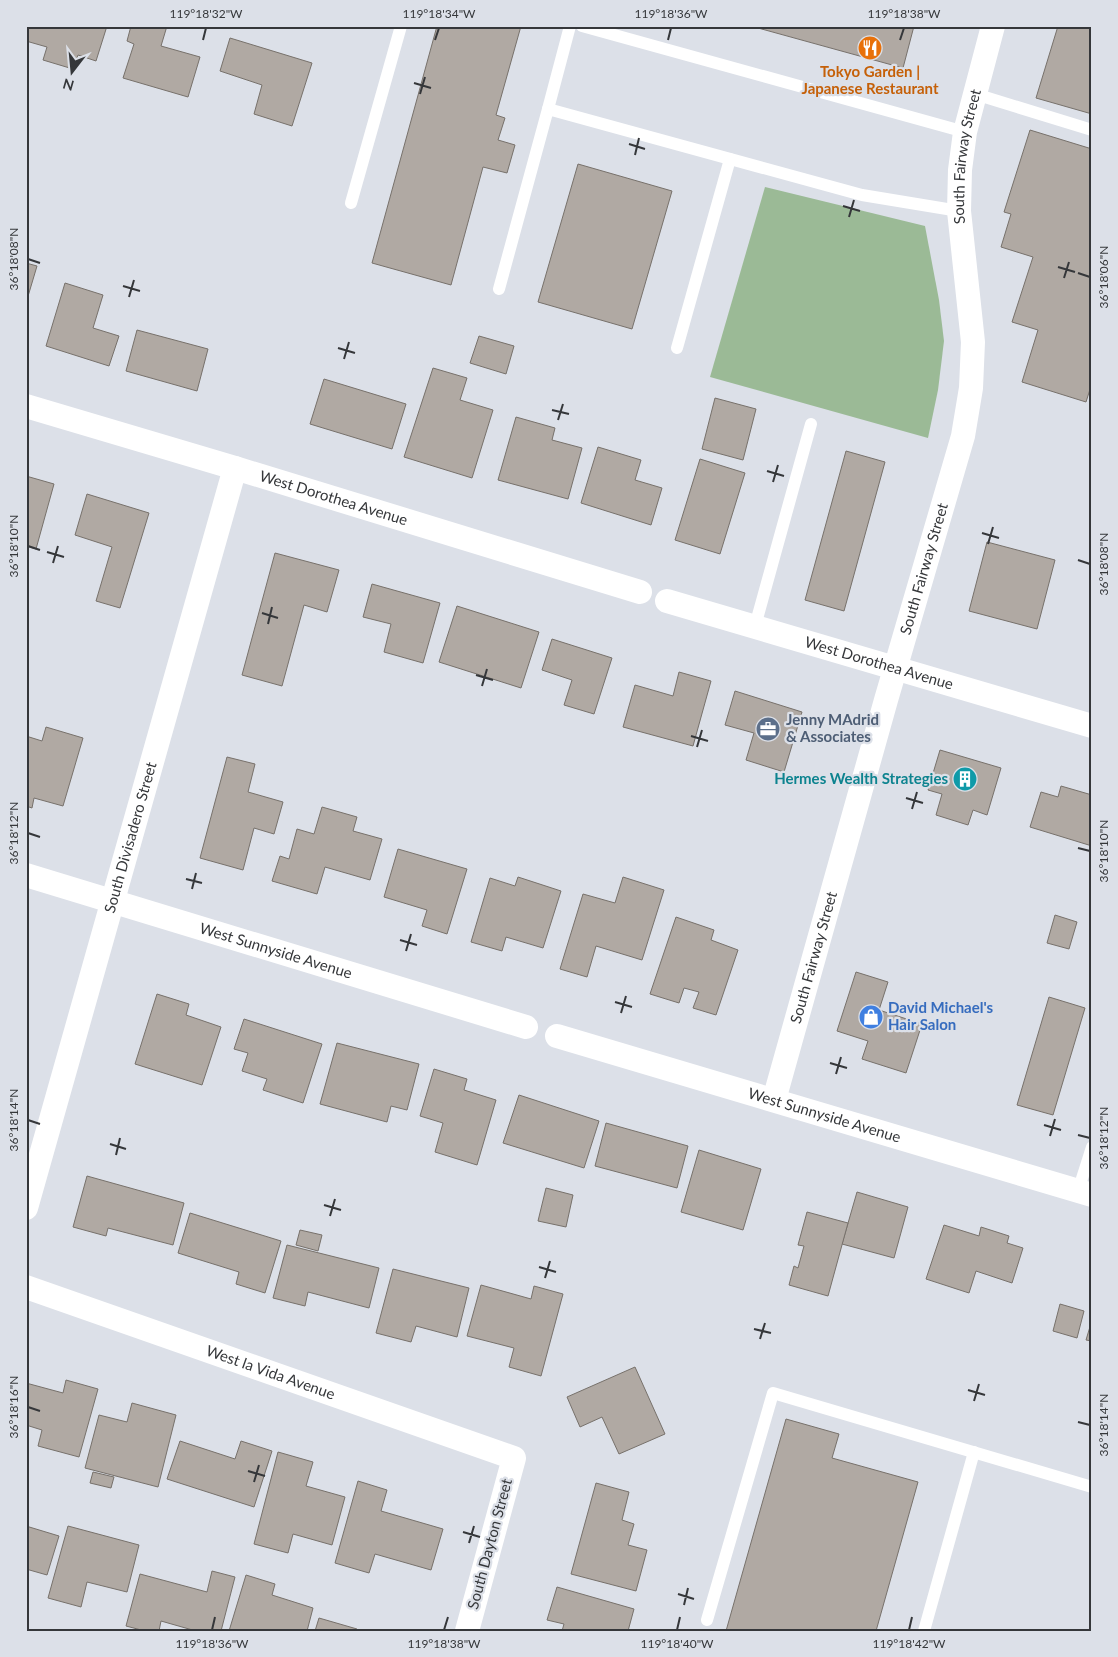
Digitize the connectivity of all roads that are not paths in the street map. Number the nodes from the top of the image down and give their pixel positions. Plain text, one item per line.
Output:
1 (401, 26) edge
2 (570, 26) edge
3 (582, 26) edge
4 (993, 26) edge
5 (975, 94) junction
6 (548, 109) junction
7 (1092, 130) edge
8 (965, 132) junction
9 (730, 159) junction
10 (351, 203) dead end
11 (959, 211) junction
12 (499, 289) dead end
13 (677, 348) dead end
14 (26, 406) edge
15 (811, 424) dead end
16 (234, 468) junction
17 (640, 592) dead end
18 (667, 600) dead end
19 (755, 626) junction
20 (896, 667) junction
21 (1092, 726) edge
22 (26, 875) edge
23 (113, 901) junction
24 (526, 1027) dead end
25 (557, 1036) dead end
26 (774, 1100) junction
27 (1092, 1147) edge
28 (1085, 1193) edge
29 (26, 1208) edge
30 (26, 1287) edge
31 (974, 1452) junction
32 (514, 1458) joint
33 (1092, 1487) edge
34 (707, 1620) dead end
35 (467, 1631) edge
36 (924, 1631) edge

1 - 10 lane
2 - 6 lane
3 - 8 lane
4 - 5 street, South Fairway Street
5 - 7 lane
5 - 8 street, South Fairway Street
6 - 9 lane
6 - 12 lane
8 - 11 street, South Fairway Street
9 - 11 lane
9 - 13 lane
11 - 20 street, South Fairway Street
14 - 16 street, West Dorothea Avenue
15 - 19 lane
16 - 17 street, West Dorothea Avenue
16 - 23 street, South Divisadero Street
18 - 19 street, West Dorothea Avenue
19 - 20 street, West Dorothea Avenue
20 - 21 street, West Dorothea Avenue
20 - 26 street, South Fairway Street
22 - 23 street, West Sunnyside Avenue
23 - 24 street, West Sunnyside Avenue
23 - 29 street, South Divisadero Street
25 - 26 street, West Sunnyside Avenue
26 - 28 street, West Sunnyside Avenue
27 - 28 lane
30 - 32 street, West la Vida Avenue
31 - 33 lane
31 - 34 lane
31 - 36 lane
32 - 35 street, South Dayton Street

